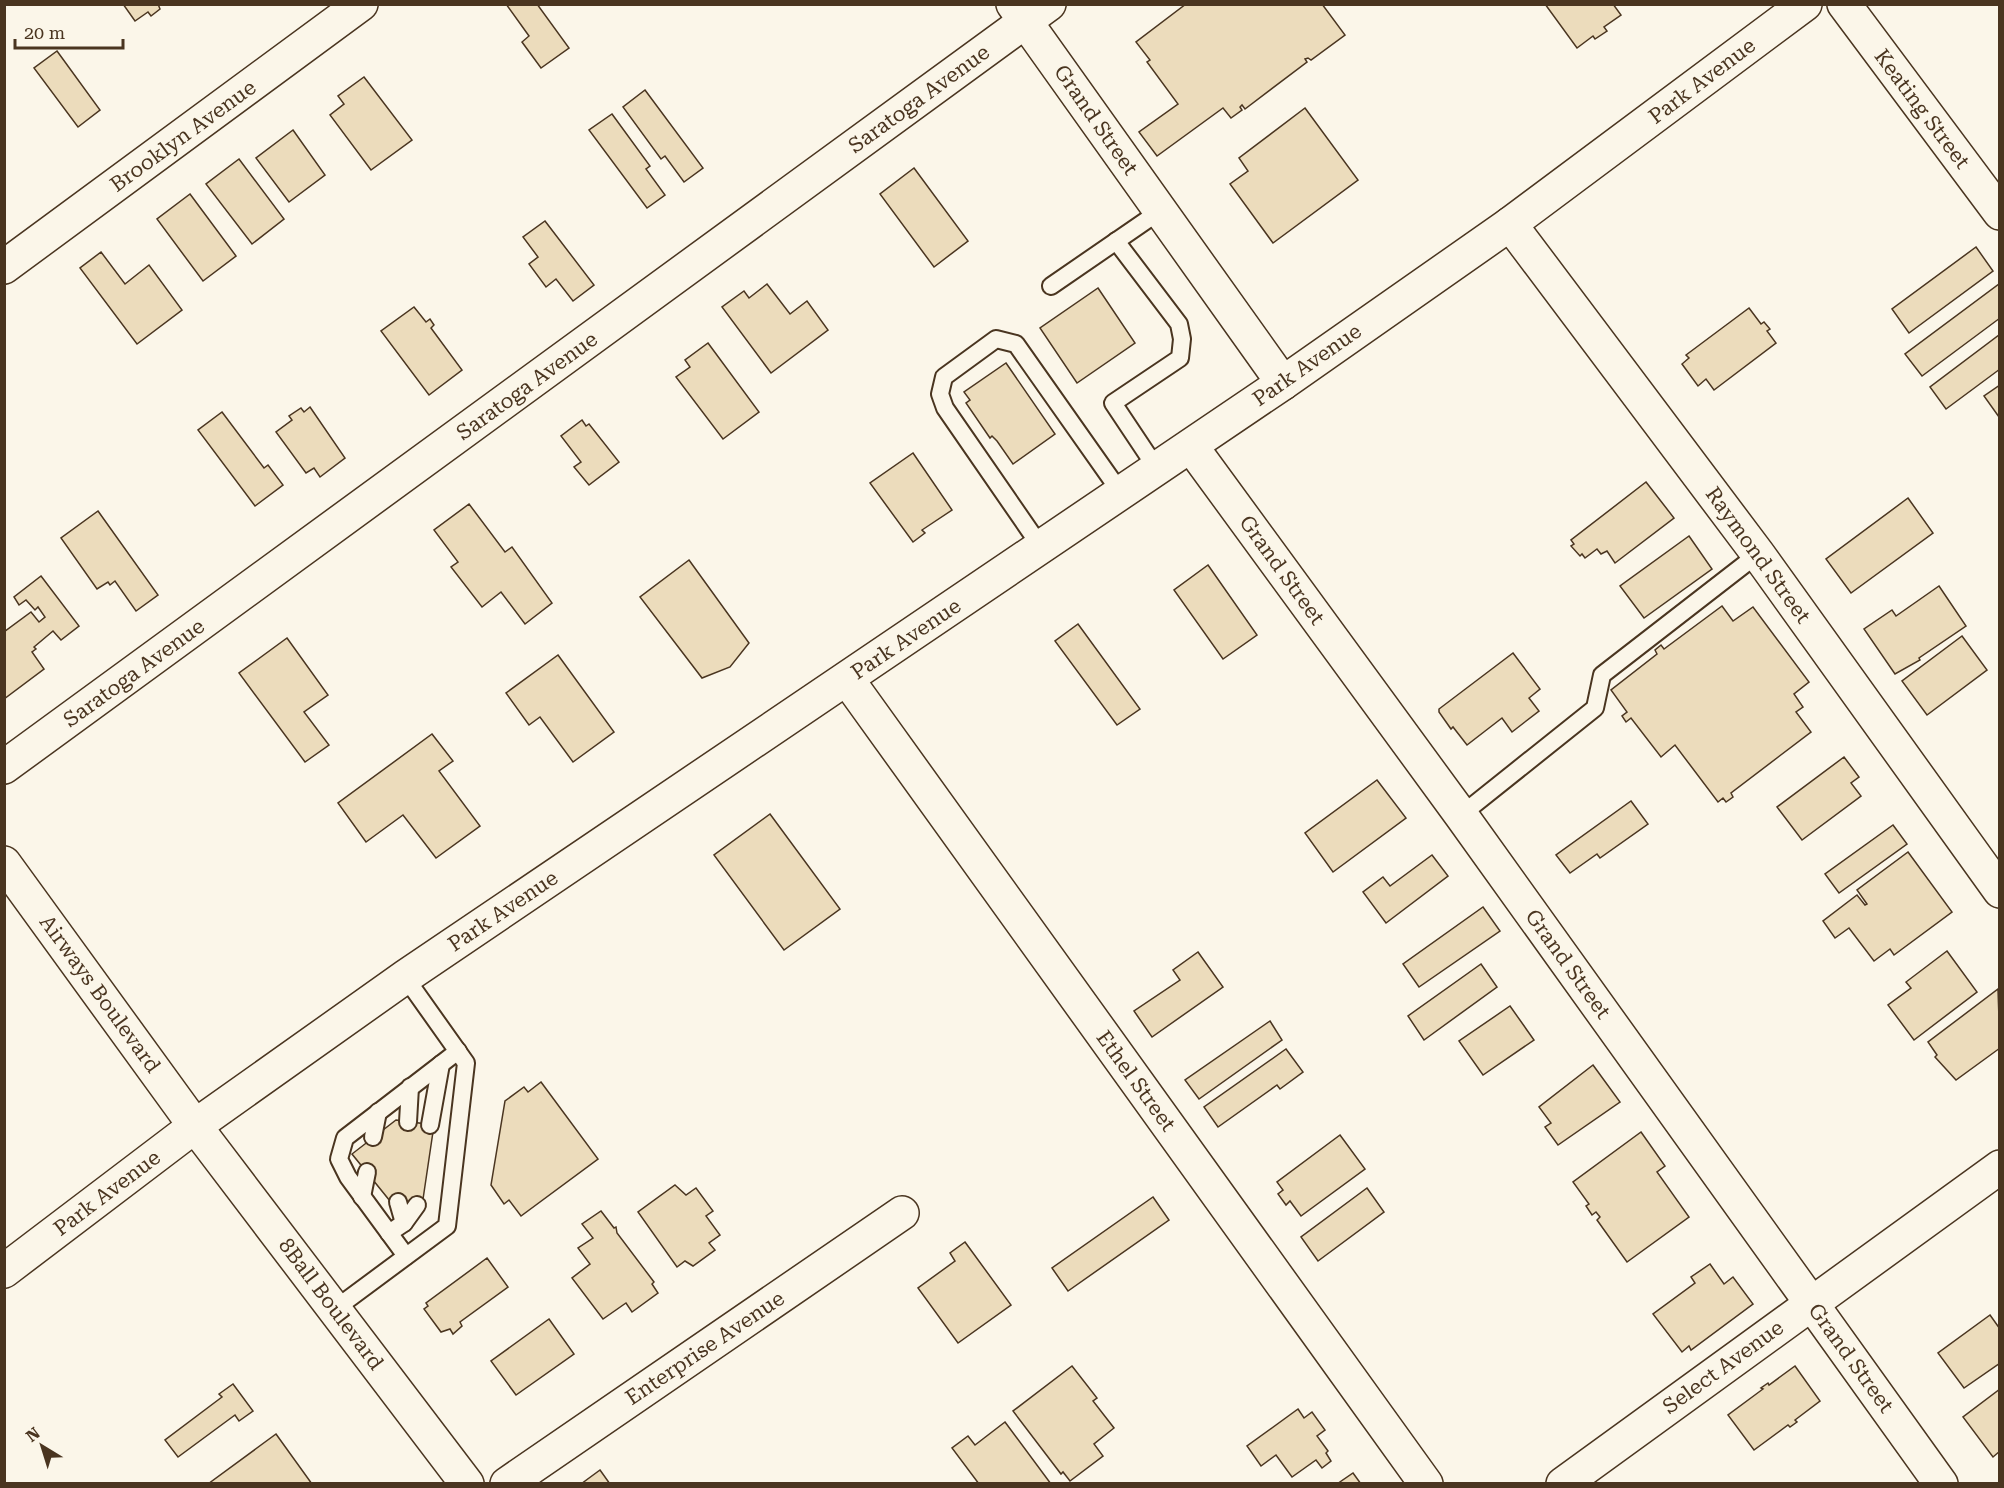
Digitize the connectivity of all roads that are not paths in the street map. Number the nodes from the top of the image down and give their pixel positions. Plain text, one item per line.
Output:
1 (361, 4) edge
2 (1805, 4) edge
3 (1844, 4) edge
4 (1029, 10) edge
5 (1160, 211) junction
6 (2000, 213) edge
7 (1510, 224) junction
8 (1116, 241) junction
9 (4, 267) edge
10 (1051, 286) dead end
11 (1283, 383) junction
12 (1191, 446) junction
13 (1157, 469) junction
14 (1121, 493) junction
15 (1041, 547) junction
16 (1758, 554) junction
17 (848, 679) junction
18 (4, 767) edge
19 (1461, 815) junction
20 (4, 863) edge
21 (2000, 891) edge
22 (405, 977) junction
23 (458, 1051) junction
24 (441, 1064) junction
25 (410, 1087) junction
26 (378, 1112) junction
27 (408, 1122) dead end
28 (430, 1125) dead end
29 (195, 1126) junction
30 (373, 1137) dead end
31 (2000, 1167) edge
32 (367, 1172) dead end
33 (362, 1197) junction
34 (398, 1202) dead end
35 (417, 1205) dead end
36 (902, 1213) dead end
37 (404, 1222) junction
38 (389, 1233) junction
39 (406, 1256) junction
40 (4, 1271) edge
41 (1811, 1303) junction
42 (335, 1309) junction
43 (467, 1484) edge
44 (507, 1484) edge
45 (1425, 1484) edge
46 (1563, 1484) edge
47 (1941, 1484) edge

1 - 9 street, Brooklyn Avenue
2 - 7 street, Park Avenue
3 - 6 street, Keating Street
4 - 5 street, Grand Street
4 - 18 street, Saratoga Avenue
5 - 8 lane
5 - 11 street, Grand Street
7 - 11 street, Park Avenue
7 - 16 street, Raymond Street
8 - 10 lane
8 - 13 lane
11 - 12 street, Park Avenue
12 - 13 street, Park Avenue
12 - 19 street, Grand Street
13 - 14 street, Park Avenue
14 - 15 street, Park Avenue
14 - 15 lane
15 - 17 street, Park Avenue
16 - 19 lane
16 - 21 street, Raymond Street
17 - 22 street, Park Avenue
17 - 45 street, Ethel Street
19 - 41 street, Grand Street
20 - 29 street, Airways Boulevard
22 - 23 lane
22 - 29 street, Park Avenue
23 - 24 lane
23 - 39 lane
24 - 25 lane
24 - 28 lane
25 - 26 lane
25 - 27 lane
26 - 30 lane
26 - 33 lane
29 - 40 street, Park Avenue
29 - 42 street, 8Ball Boulevard
31 - 41 street, Select Avenue
32 - 33 lane
33 - 38 lane
34 - 37 lane
35 - 37 lane
36 - 44 street, Enterprise Avenue
37 - 38 lane
38 - 39 lane
39 - 42 lane
41 - 46 street, Select Avenue
41 - 47 street, Grand Street
42 - 43 street, 8Ball Boulevard

